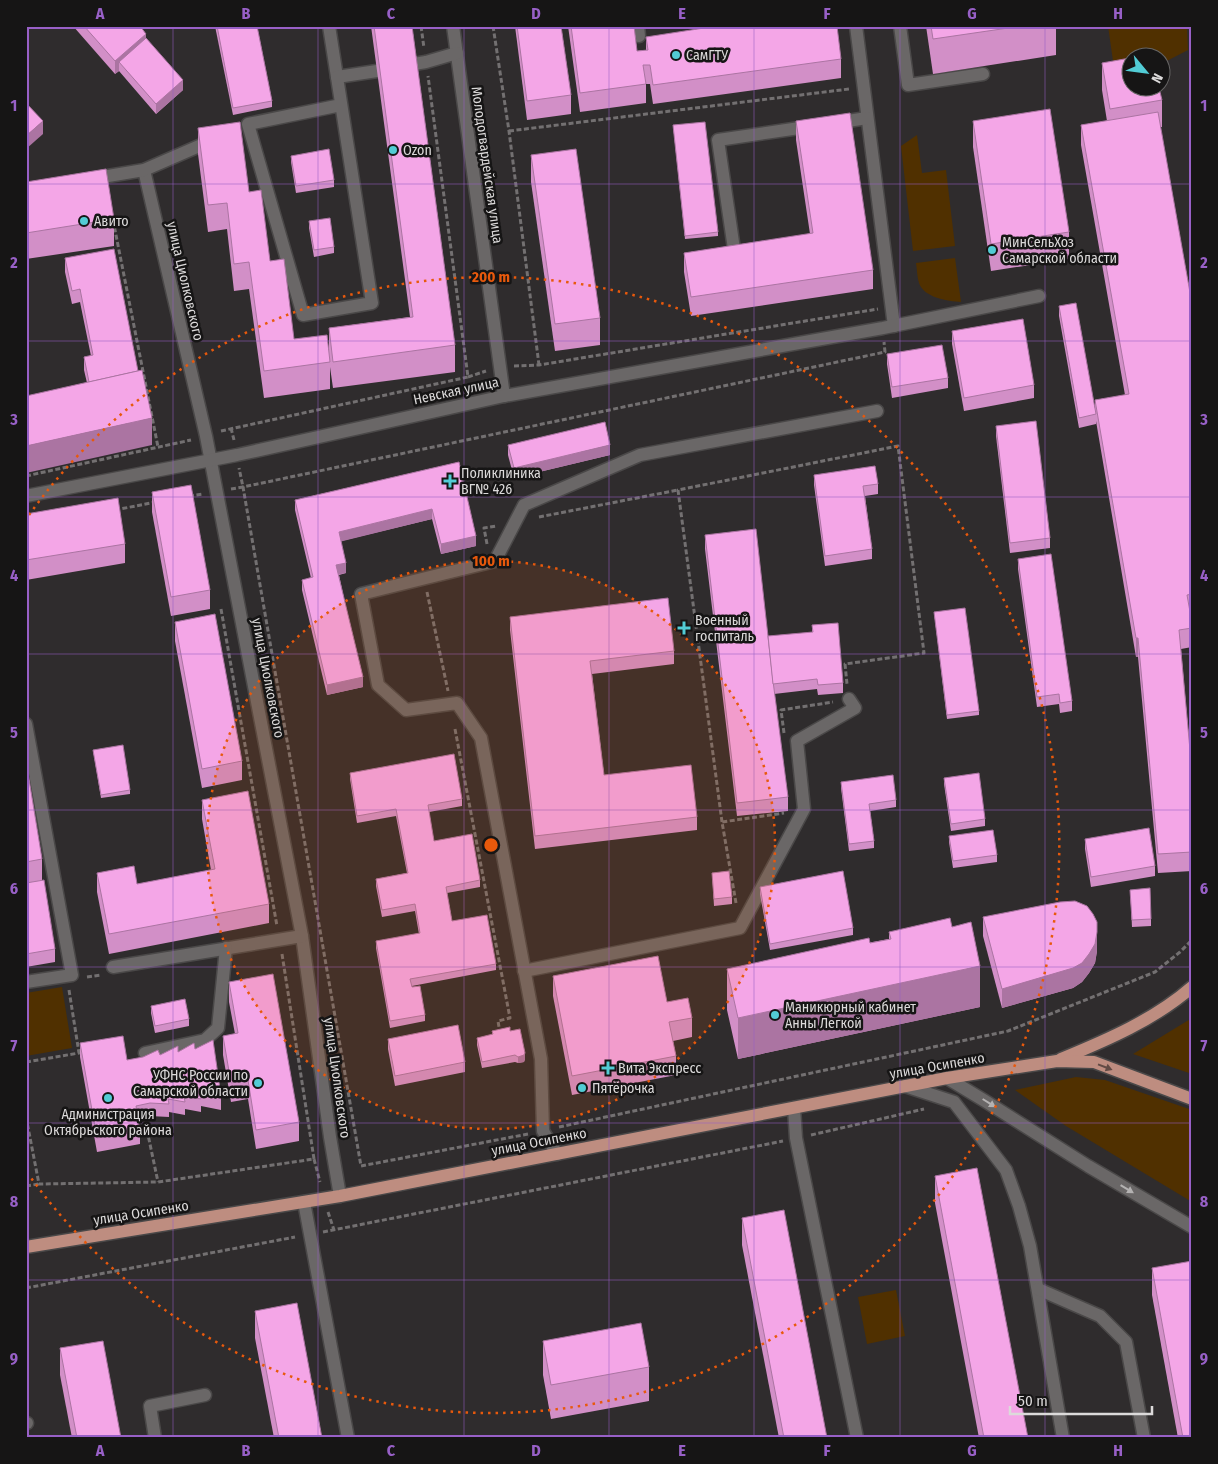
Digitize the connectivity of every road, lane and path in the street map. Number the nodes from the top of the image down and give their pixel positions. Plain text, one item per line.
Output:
1 (330, 26) edge
2 (421, 26) edge
3 (453, 26) edge
4 (493, 26) edge
5 (856, 26) edge
6 (900, 26) edge
7 (457, 53) junction
8 (420, 63) junction
9 (377, 71) edge
10 (983, 74) edge
11 (337, 77) junction
12 (341, 105) junction
13 (862, 118) junction
14 (510, 131) junction
15 (222, 136) edge
16 (144, 170) junction
17 (76, 181) edge
18 (113, 220) edge
19 (734, 249) edge
20 (1039, 296) dead end
21 (888, 327) junction
22 (504, 396) junction
23 (877, 411) dead end
24 (206, 436) junction
25 (158, 447) junction
26 (210, 460) junction
27 (26, 476) edge
28 (243, 487) junction
29 (678, 490) junction
30 (217, 492) junction
31 (201, 494) junction
32 (26, 496) edge
33 (182, 498) edge
34 (162, 501) edge
35 (203, 504) dead end
36 (114, 510) edge
37 (516, 522) junction
38 (488, 552) dead end
39 (424, 578) junction
40 (220, 601) dead end
41 (849, 699) junction
42 (450, 704) junction
43 (26, 724) edge
44 (784, 737) dead end
45 (784, 813) edge
46 (722, 822) junction
47 (740, 928) junction
48 (302, 936) junction
49 (280, 939) junction
50 (1192, 940) edge
51 (226, 948) junction
52 (113, 967) dead end
53 (524, 970) junction
54 (66, 976) junction
55 (26, 982) edge
56 (1192, 987) edge
57 (501, 1036) edge
58 (145, 1053) dead end
59 (1057, 1061) junction
60 (26, 1062) edge
61 (947, 1078) junction
62 (905, 1086) junction
63 (1192, 1099) edge
64 (794, 1108) junction
65 (926, 1109) dead end
66 (26, 1117) edge
67 (147, 1130) dead end
68 (542, 1131) junction
69 (796, 1138) junction
70 (557, 1154) junction
71 (314, 1158) junction
72 (318, 1174) dead end
73 (158, 1182) junction
74 (38, 1184) junction
75 (26, 1186) edge
76 (340, 1196) junction
77 (304, 1202) junction
78 (1192, 1227) edge
79 (310, 1234) junction
80 (26, 1247) edge
81 (26, 1288) edge
82 (1038, 1289) junction
83 (205, 1395) dead end
84 (155, 1438) edge
85 (348, 1438) edge
86 (856, 1438) edge
87 (1063, 1438) edge
88 (1144, 1438) edge

1 - 11 street
2 - 8 path
3 - 7 street, Молодогвардейская улица
4 - 14 path
5 - 13 street
6 - 10 street
7 - 8 street
7 - 22 street, Молодогвардейская улица
8 - 24 path
9 - 11 street
11 - 12 street
12 - 12 street
13 - 14 path
13 - 19 street
13 - 21 street
14 - 21 path
15 - 16 street
16 - 17 street
16 - 24 street, улица Циолковского
18 - 25 path
20 - 21 street, Невская улица
21 - 22 street, Невская улица
21 - 28 path
22 - 26 street, Невская улица
23 - 37 street
24 - 25 path
24 - 26 street, улица Циолковского
25 - 27 path
26 - 30 street, улица Циолковского
26 - 32 street, Невская улица
28 - 30 path
28 - 68 path
29 - 37 path
29 - 41 path
29 - 46 path
30 - 31 path
30 - 48 street, улица Циолковского
31 - 33 path
31 - 35 path
34 - 36 path
37 - 38 path
37 - 39 street
39 - 42 path
39 - 42 street
40 - 49 path
41 - 44 path
41 - 47 street
42 - 53 street
42 - 57 path
43 - 54 street
45 - 46 path
46 - 47 path
47 - 53 street
48 - 49 street
48 - 76 street, улица Циолковского
49 - 51 street
49 - 71 path
50 - 68 path
51 - 52 street
51 - 58 street
53 - 68 street
54 - 55 street
54 - 60 path
56 - 59 main road, улица Осипенко
59 - 61 main road, улица Осипенко
59 -> 63 main road, улица Осипенко
61 - 62 main road, улица Осипенко
61 -> 78 street
62 - 64 main road, улица Осипенко
62 - 82 street
64 - 69 street
64 - 70 main road, улица Осипенко
65 - 69 path
66 - 74 path
67 - 73 path
68 - 70 street
69 - 79 path
69 - 86 street
70 - 76 main road, улица Осипенко
71 - 72 path
71 - 73 path
73 - 74 path
74 - 75 path
76 - 77 main road, улица Осипенко
77 - 79 street
77 - 80 main road, улица Осипенко
79 - 81 path
79 - 85 street
82 - 87 street
82 - 88 street
83 - 84 street

